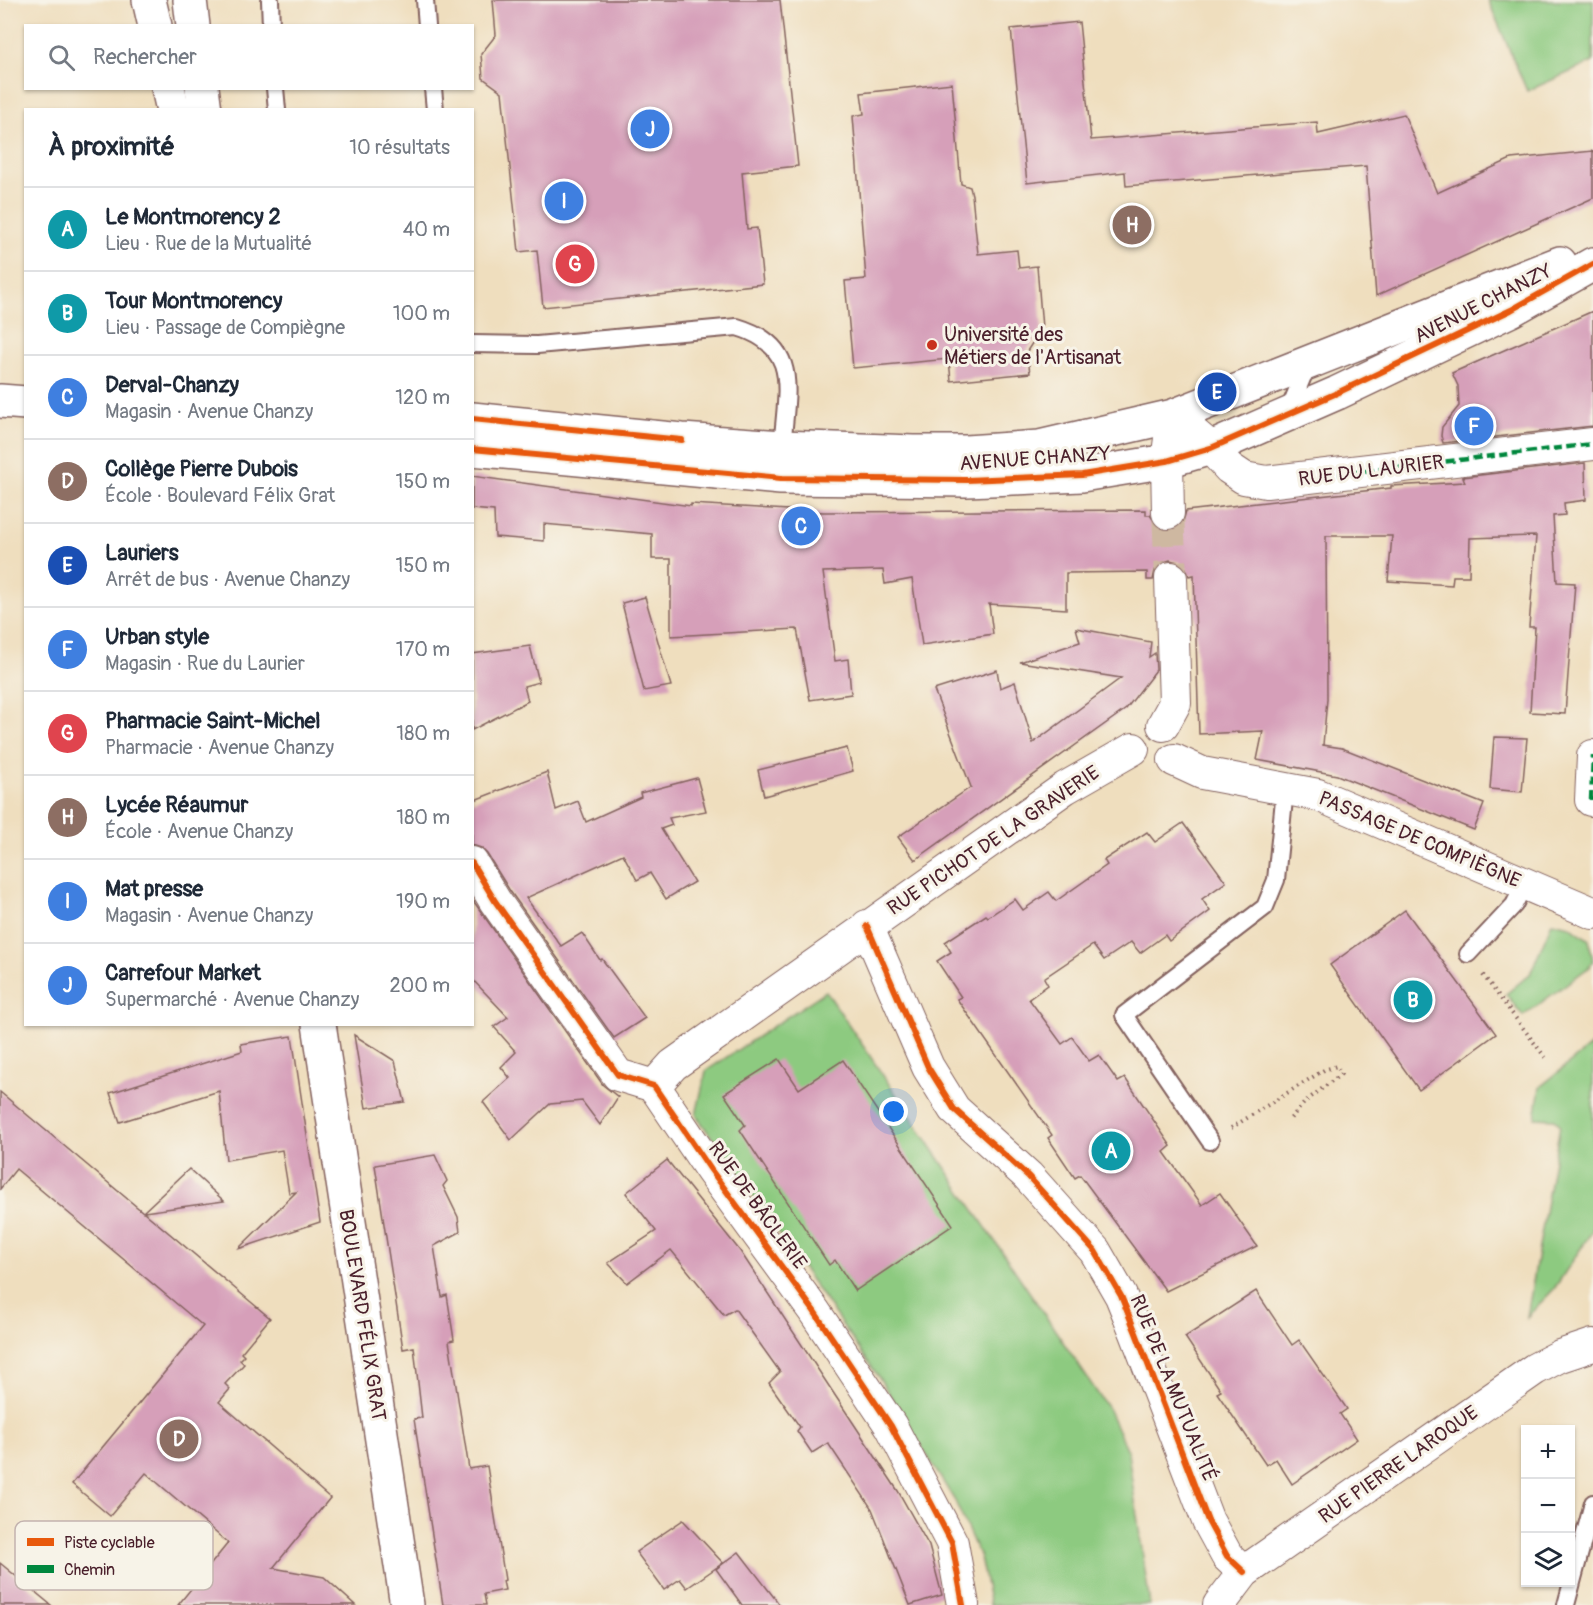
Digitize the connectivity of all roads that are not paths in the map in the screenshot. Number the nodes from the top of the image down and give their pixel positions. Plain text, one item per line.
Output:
1 (149, 0) edge
2 (189, 0) edge
3 (270, 0) edge
4 (425, 0) edge
5 (154, 24) edge
6 (193, 24) edge
7 (271, 24) edge
8 (427, 24) edge
9 (168, 90) edge
10 (202, 90) edge
11 (433, 90) edge
12 (173, 108) edge
13 (206, 108) edge
14 (435, 108) edge
15 (1593, 251) edge
16 (1593, 264) edge
17 (474, 344) edge
18 (1309, 361) junction
19 (0, 401) edge
20 (24, 402) edge
21 (1287, 413) junction
22 (1173, 416) junction
23 (474, 418) edge
24 (1593, 444) edge
25 (474, 448) edge
26 (1211, 448) junction
27 (1167, 461) junction
28 (781, 462) junction
29 (1168, 513) tunnel mouth
30 (1171, 578) tunnel mouth
31 (1163, 725) junction
32 (1133, 749) junction
33 (1593, 756) edge
34 (1174, 759) junction
35 (1285, 789) junction
36 (1591, 800) dead end
37 (474, 865) edge
38 (1525, 883) junction
39 (1593, 913) edge
40 (867, 926) junction
41 (1468, 954) dead end
42 (319, 1026) edge
43 (654, 1086) junction
44 (1210, 1141) road end
45 (1593, 1345) edge
46 (1593, 1503) edge
47 (1244, 1572) junction
48 (407, 1605) edge
49 (963, 1605) edge
50 (1219, 1605) edge
51 (1566, 1605) edge

1 - 5 street
2 - 6 street
3 - 7 lane
4 - 8 lane
9 - 12 street
10 - 13 street
11 - 14 lane
15 - 18 street, AVENUE CHANZY
16 - 21 street, AVENUE CHANZY
17 - 28 lane
18 - 21 lane
18 - 22 street, AVENUE CHANZY
19 - 20 street
21 - 26 street, AVENUE CHANZY
22 - 26 street, RUE DU LAURIER
22 - 27 street
22 - 28 street, AVENUE CHANZY
23 - 28 street, AVENUE CHANZY
24 - 26 street, RUE DU LAURIER
25 - 28 street, AVENUE CHANZY
26 - 27 street, AVENUE CHANZY
27 - 28 street, AVENUE CHANZY
27 - 29 street
30 - 31 street
31 - 32 street
31 - 34 street
32 - 34 street
32 - 40 street, RUE PICHOT DE LA GRAVERIE
33 - 36 street
34 - 35 street, PASSAGE DE COMPIÈGNE
35 - 38 street, PASSAGE DE COMPIÈGNE
35 - 44 lane
37 - 43 street
38 - 39 street, PASSAGE DE COMPIÈGNE
38 - 41 lane
40 - 43 street, RUE PICHOT DE LA GRAVERIE
40 - 47 street, RUE DE LA MUTUALITÉ
42 - 48 street, BOULEVARD FÉLIX GRAT
43 - 49 street, RUE DE BÂCLERIE
45 - 47 street, RUE PIERRE LAROQUE
46 - 51 lane
47 - 50 street, RUE PIERRE LAROQUE

